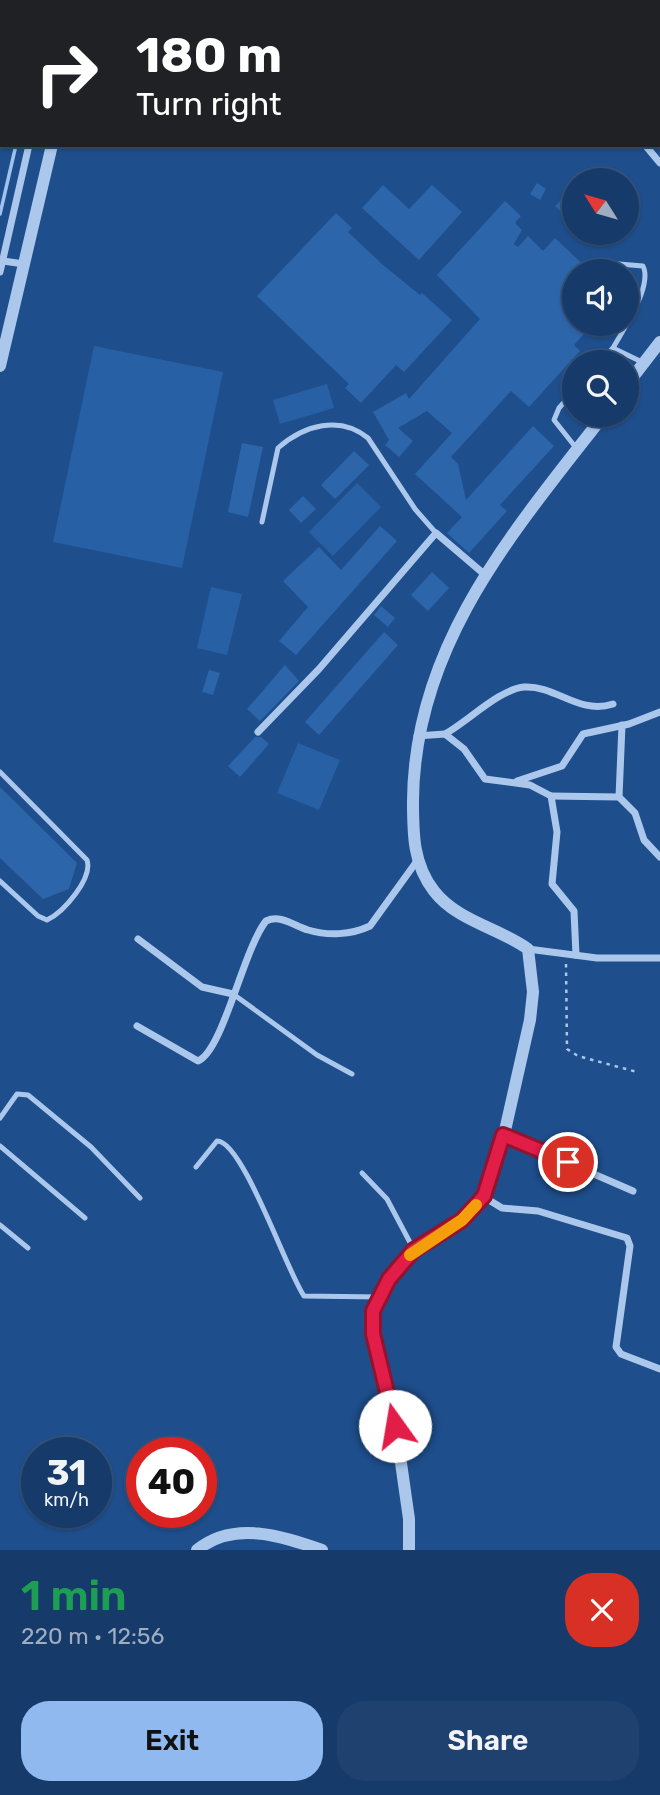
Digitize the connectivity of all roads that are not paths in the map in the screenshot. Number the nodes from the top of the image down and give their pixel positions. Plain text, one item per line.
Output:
1 (29, 147) edge
2 (52, 147) edge
3 (647, 147) edge
4 (660, 163) edge
5 (3, 261) junction
6 (24, 264) junction
7 (639, 266) edge
8 (0, 272) edge
9 (639, 298) edge
10 (620, 336) edge
11 (613, 348) joint
12 (658, 351) edge
13 (644, 363) junction
14 (0, 366) edge
15 (639, 369) edge
16 (562, 405) edge
17 (595, 427) edge
18 (578, 450) junction
19 (262, 522) dead end
20 (436, 533) junction
21 (484, 574) junction
22 (613, 704) dead end
23 (660, 712) edge
24 (622, 725) junction
25 (258, 732) dead end
26 (445, 734) junction
27 (417, 736) junction
28 (0, 772) edge
29 (514, 782) junction
30 (551, 796) junction
31 (619, 797) junction
32 (660, 857) edge
33 (417, 861) junction
34 (0, 881) edge
35 (138, 939) dead end
36 (534, 950) junction
37 (576, 955) junction
38 (660, 958) edge
39 (233, 994) junction
40 (137, 1026) dead end
41 (352, 1074) dead end
42 (0, 1118) edge
43 (507, 1137) junction
44 (0, 1146) edge
45 (196, 1167) dead end
46 (362, 1173) dead end
47 (633, 1191) dead end
48 (140, 1198) dead end
49 (488, 1200) junction
50 (85, 1218) dead end
51 (0, 1225) edge
52 (28, 1248) dead end
53 (414, 1250) junction
54 (380, 1297) junction
55 (660, 1369) edge
56 (197, 1550) edge
57 (321, 1550) edge
58 (409, 1550) edge

1 - 5 street
2 - 6 street
3 - 4 street
5 - 6 street
5 - 8 street
6 - 14 street
7 - 9 lane
10 - 11 lane
11 - 13 lane
12 - 13 street
13 - 15 street
16 - 18 lane
17 - 18 street
18 - 21 street
19 - 20 lane
20 - 21 street
20 - 25 street
21 - 27 street
22 - 26 street
23 - 24 street
24 - 29 street
24 - 31 street
26 - 27 street
26 - 29 street
27 - 33 street
28 - 34 lane
29 - 30 street
30 - 31 street
30 - 37 street
31 - 32 street
33 - 36 street
33 - 39 street
35 - 39 street
36 - 37 street
36 - 43 street
37 - 38 street
39 - 40 street
39 - 41 lane
42 - 48 lane
43 - 47 street
43 - 49 street
44 - 50 lane
45 - 54 lane
46 - 53 lane
49 - 53 street
49 - 55 street
51 - 52 lane
53 - 54 street
54 - 58 street
56 - 57 street

